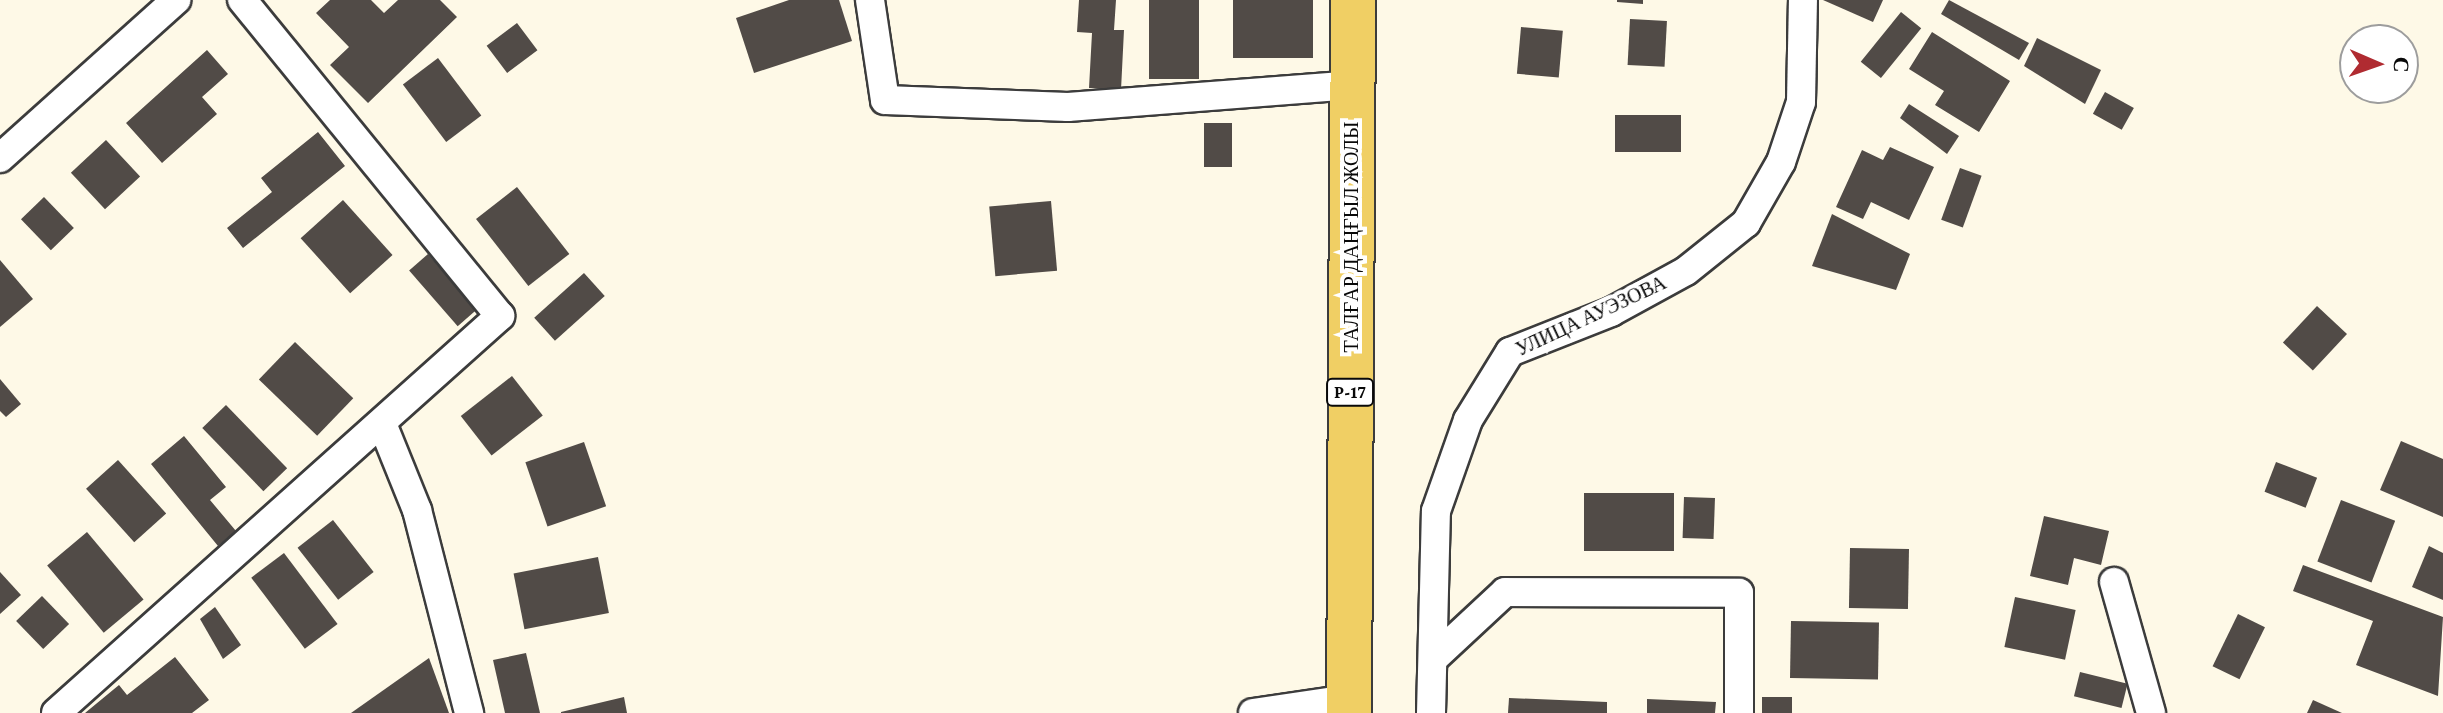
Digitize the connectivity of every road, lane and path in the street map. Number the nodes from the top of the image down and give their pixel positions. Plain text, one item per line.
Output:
1 (176, 0) edge
2 (242, 0) edge
3 (870, 0) edge
4 (1353, 0) edge
5 (1803, 0) edge
6 (1352, 85) junction
7 (0, 158) edge
8 (383, 426) junction
9 (2114, 582) dead end
10 (1433, 659) junction
11 (1349, 706) edge
12 (56, 713) edge
13 (469, 713) edge
14 (1253, 713) edge
15 (1431, 713) edge
16 (1739, 713) edge
17 (2151, 713) edge

1 - 7 street
2 - 8 street
3 - 6 street
4 - 6 main road, ТАЛҒАР ДАҢҒЫЛ ЖОЛЫ / P-17
5 - 10 street, УЛИЦА АУЭЗОВА
6 - 11 main road, ТАЛҒАР ДАҢҒЫЛ ЖОЛЫ / P-17
8 - 12 street
8 - 13 street
9 - 17 street
10 - 15 street, УЛИЦА АУЭЗОВА
10 - 16 street
11 - 14 street

